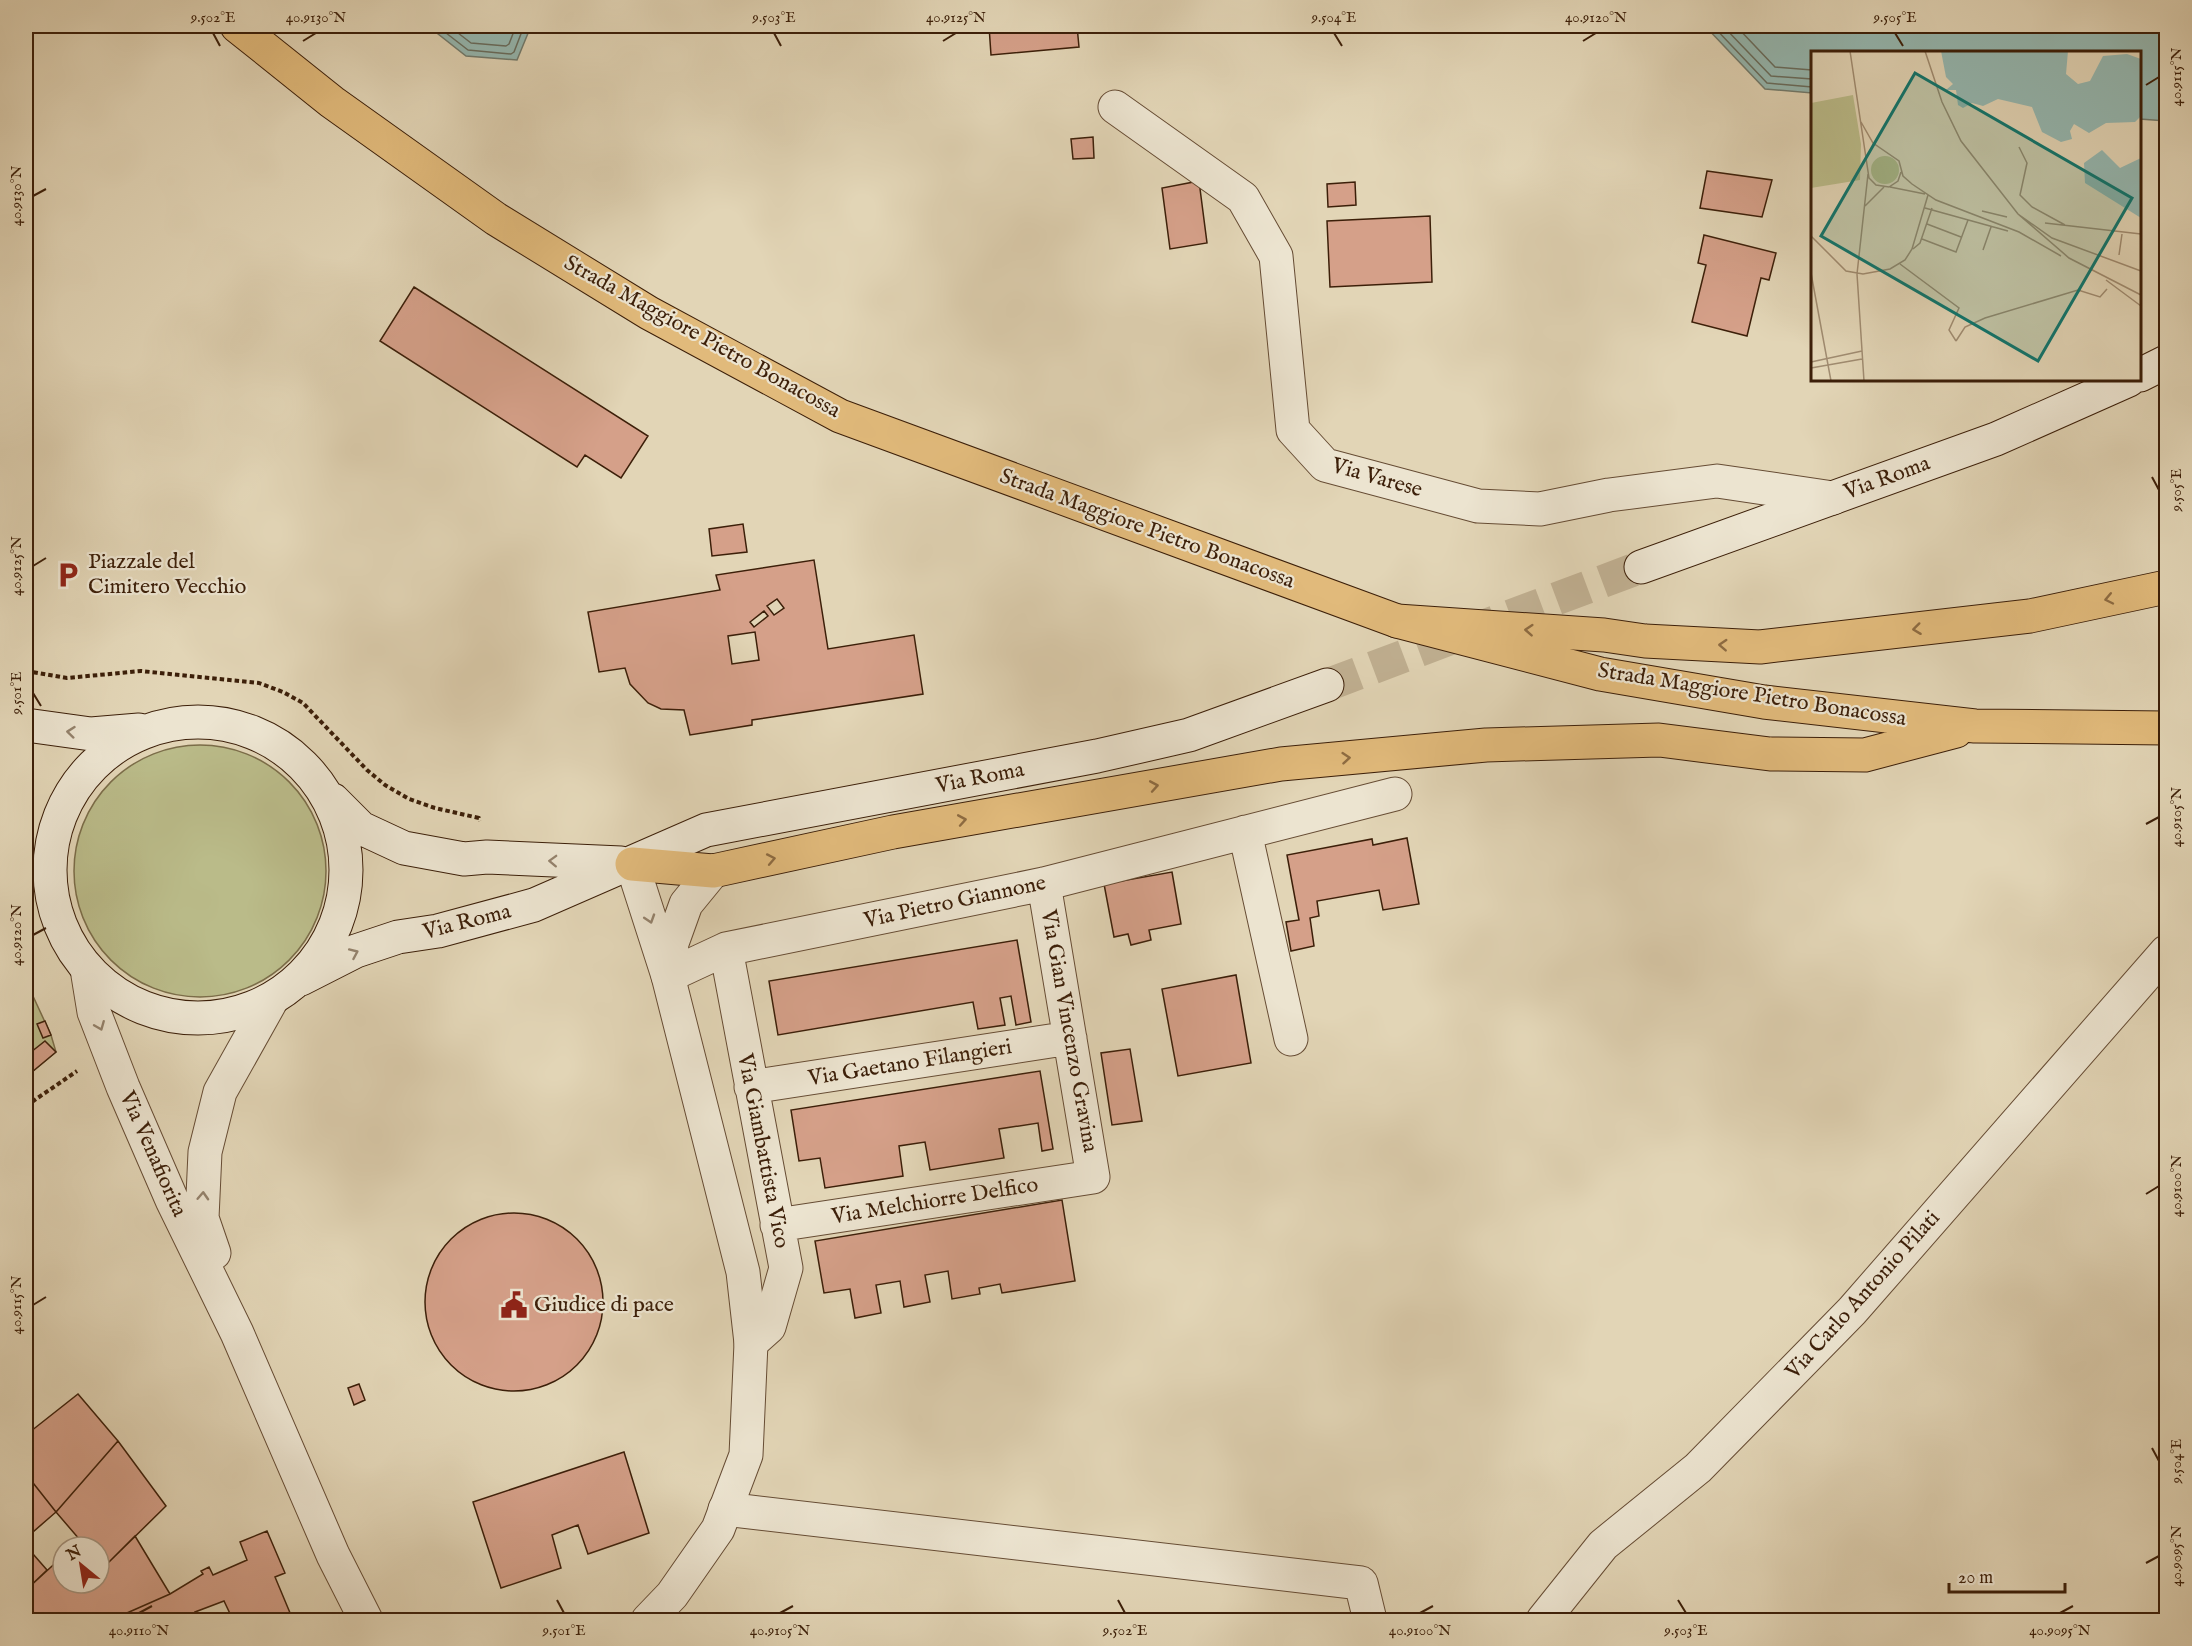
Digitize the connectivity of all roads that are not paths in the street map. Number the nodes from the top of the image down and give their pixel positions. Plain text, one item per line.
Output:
1 (237, 26) edge
2 (1115, 107) dead end
3 (2166, 362) edge
4 (2141, 374) edge
5 (2126, 381) edge
6 (1833, 498) junction
7 (1641, 567) tunnel mouth
8 (2166, 587) edge
9 (1397, 621) junction
10 (1327, 685) tunnel mouth
11 (26, 725) edge
12 (1975, 726) junction
13 (2166, 728) edge
14 (150, 729) junction
15 (1395, 794) dead end
16 (328, 796) junction
17 (1245, 832) junction
18 (26, 864) edge
19 (632, 864) junction
20 (713, 871) junction
21 (1044, 884) junction
22 (59, 925) junction
23 (726, 949) junction
24 (2166, 952) edge
25 (87, 969) junction
26 (668, 976) junction
27 (301, 978) junction
28 (271, 1000) junction
29 (1070, 1038) junction
30 (1291, 1039) dead end
31 (751, 1087) junction
32 (1094, 1178) joint
33 (777, 1226) junction
34 (237, 1333) junction
35 (751, 1343) junction
36 (725, 1509) junction
37 (366, 1620) edge
38 (648, 1620) edge
39 (1370, 1620) edge
40 (1543, 1620) edge

1 - 9 main road, Strada Maggiore Pietro Bonacossa
2 - 6 street, Via Varese
3 - 4 street
5 - 6 street, Via Roma
6 - 7 street, Via Roma
8 -> 9 main road
9 - 12 main road, Strada Maggiore Pietro Bonacossa
10 - 19 street, Via Roma
14 -> 11 street
12 - 13 main road, Strada Maggiore Pietro Bonacossa
20 -> 12 main road
14 - 16 street
14 - 22 street
15 - 17 street, Via Pietro Giannone
19 -> 16 street, Via Roma
16 - 27 street
17 - 21 street, Via Pietro Giannone
17 - 30 street
18 - 22 street
19 - 20 main road
19 -> 26 street, Via Giambattista Vico
27 -> 19 street, Via Roma
20 - 26 street, Via Giambattista Vico
21 - 23 street, Via Pietro Giannone
21 - 29 street, Via Gian Vincenzo Gravina
22 - 25 street
23 - 26 street, Via Pietro Giannone
23 - 31 street, Via Giambattista Vico
24 - 40 street, Via Carlo Antonio Pilati
25 - 28 street
25 -> 34 street, Via Venafiorita
26 - 35 street, Via Giambattista Vico
27 - 28 street
34 -> 28 street, Via Venafiorita
29 - 31 street, Via Gaetano Filangieri
29 - 32 street, Via Gian Vincenzo Gravina
31 - 33 street, Via Giambattista Vico
32 - 33 street, Via Melchiorre Delfico
33 - 35 street, Via Giambattista Vico
34 - 37 street, Via Venafiorita
35 - 36 street, Via Giambattista Vico
36 - 38 street, Via Giambattista Vico
36 - 39 street

